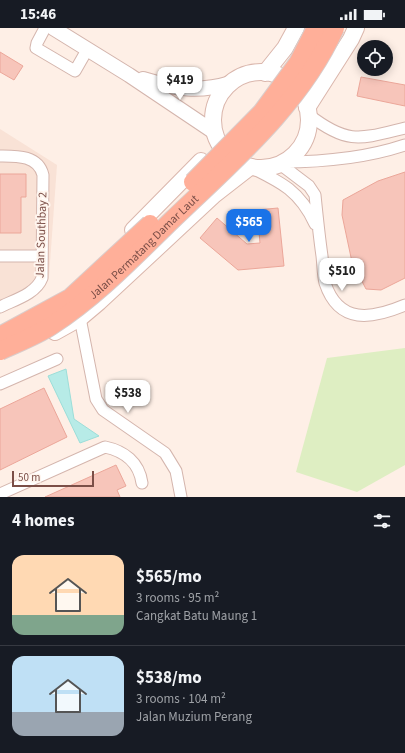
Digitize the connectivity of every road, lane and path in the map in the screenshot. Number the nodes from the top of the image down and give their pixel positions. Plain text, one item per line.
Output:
1 (45, 28) edge
2 (53, 28) edge
3 (296, 28) edge
4 (316, 28) edge
5 (335, 28) edge
6 (356, 28) edge
7 (87, 50) junction
8 (265, 72) junction
9 (129, 75) junction
10 (231, 83) junction
11 (308, 111) junction
12 (267, 116) junction
13 (405, 128) edge
14 (217, 138) junction
15 (405, 145) edge
16 (0, 156) edge
17 (281, 163) junction
18 (250, 167) junction
19 (318, 230) junction
20 (0, 256) edge
21 (42, 256) junction
22 (405, 305) edge
23 (0, 307) edge
24 (80, 318) junction
25 (0, 329) edge
26 (0, 336) edge
27 (0, 351) edge
28 (57, 359) dead end
29 (0, 360) edge
30 (0, 384) edge
31 (142, 483) dead end
32 (0, 494) edge
33 (180, 497) edge

1 - 7 street
2 - 7 street
3 - 8 main road
4 - 12 highway, bridge
5 - 12 highway, bridge
6 - 11 main road
7 - 9 street
8 - 10 main road
8 - 11 main road
9 - 10 street
9 - 14 street
10 - 14 main road
11 - 13 street
11 - 17 main road
12 - 26 highway, Jalan Permatang Damar Laut, bridge
12 - 27 highway, Jalan Permatang Damar Laut, bridge
14 - 18 main road
14 - 25 main road
15 - 17 street
16 - 21 street, Jalan Southbay 2
17 - 18 main road
17 - 19 street
18 - 19 street
18 - 24 main road
19 - 22 street
20 - 21 street
21 - 23 street, Jalan Southbay 2
24 - 29 main road
24 - 33 street
28 - 30 street
31 - 32 street

